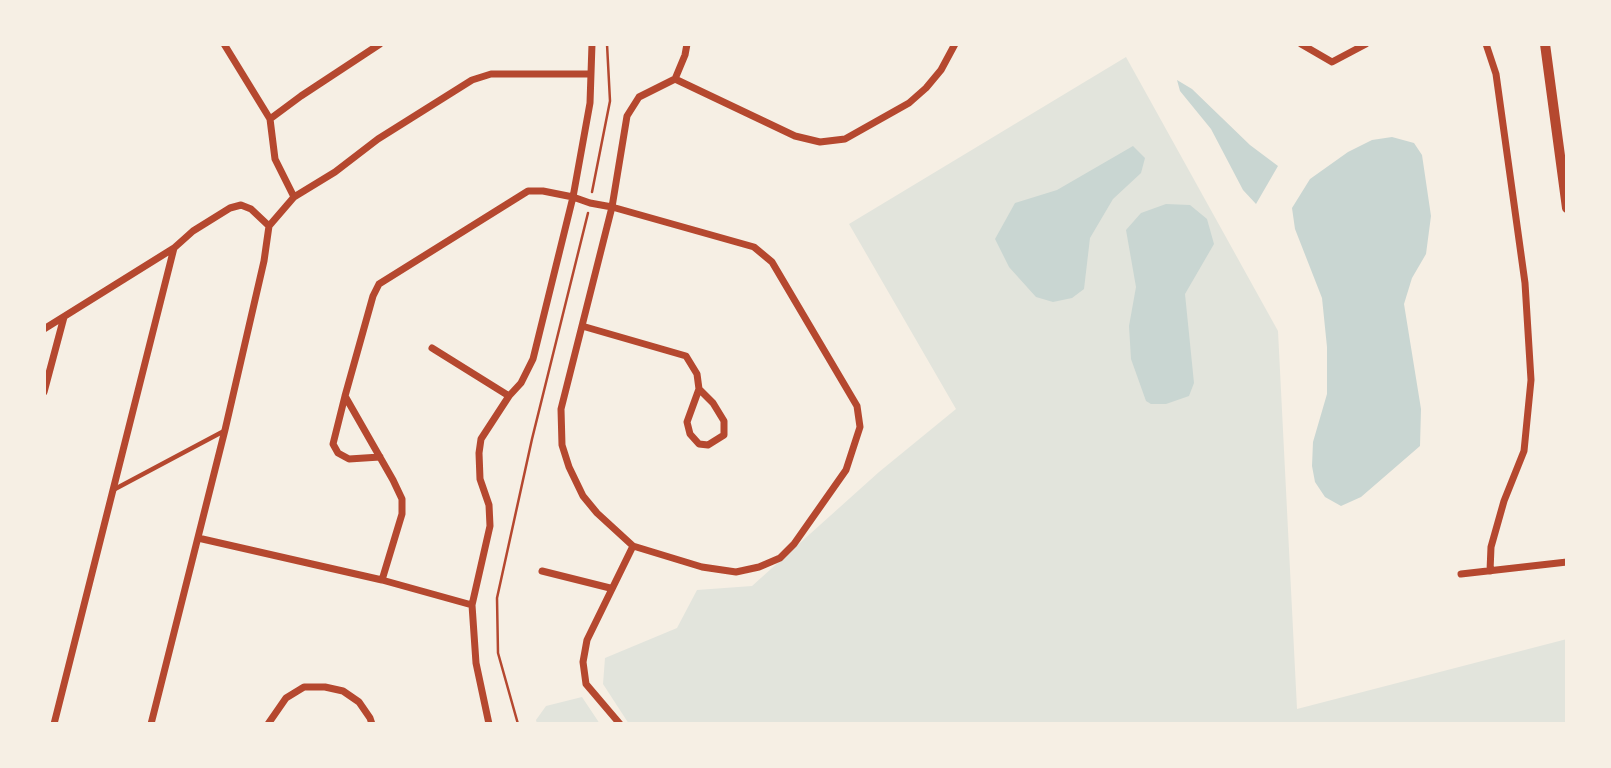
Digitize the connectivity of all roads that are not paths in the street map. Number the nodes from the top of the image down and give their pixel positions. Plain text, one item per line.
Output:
1 (224, 44) edge
2 (380, 44) edge
3 (592, 44) edge
4 (687, 44) edge
5 (955, 44) edge
6 (1301, 44) edge
7 (1366, 44) edge
8 (1486, 44) edge
9 (1545, 44) edge
10 (591, 74) junction
11 (675, 79) junction
12 (270, 119) junction
13 (294, 197) junction
14 (573, 197) junction
15 (612, 207) junction
16 (1567, 208) edge
17 (269, 226) junction
18 (174, 248) junction
19 (64, 317) junction
20 (582, 326) junction
21 (44, 329) edge
22 (432, 348) dead end
23 (699, 389) junction
24 (44, 392) edge
25 (345, 396) junction
26 (509, 396) junction
27 (225, 430) junction
28 (380, 457) junction
29 (112, 491) junction
30 (198, 538) junction
31 (633, 546) junction
32 (1567, 562) edge
33 (542, 571) dead end
34 (1490, 571) junction
35 (1461, 574) dead end
36 (382, 580) junction
37 (610, 589) junction
38 (472, 605) junction
39 (54, 724) edge
40 (151, 724) edge
41 (268, 724) edge
42 (372, 724) edge
43 (489, 724) edge
44 (620, 724) edge

1 - 12 street
2 - 12 street
3 - 10 street
4 - 11 street
5 - 11 street
6 - 7 street
8 - 34 street
9 - 16 street
10 - 13 street
10 - 14 street
11 - 15 street
12 - 13 street
13 - 17 street
14 - 15 street
14 - 25 street
14 - 26 street
15 - 20 street
15 - 31 street
17 - 18 street
17 - 27 street
18 - 19 street
18 - 29 street
19 - 21 street
19 - 24 street
20 - 23 street
20 - 31 street
22 - 26 street
23 - 23 street
25 - 28 street
25 - 28 street
26 - 38 street
27 - 29 lane
27 - 30 street
28 - 36 street
29 - 39 street
30 - 36 street
30 - 40 street
31 - 37 street
32 - 34 street
33 - 37 street
34 - 35 street
36 - 38 street
37 - 44 street
38 - 43 street
41 - 42 street

